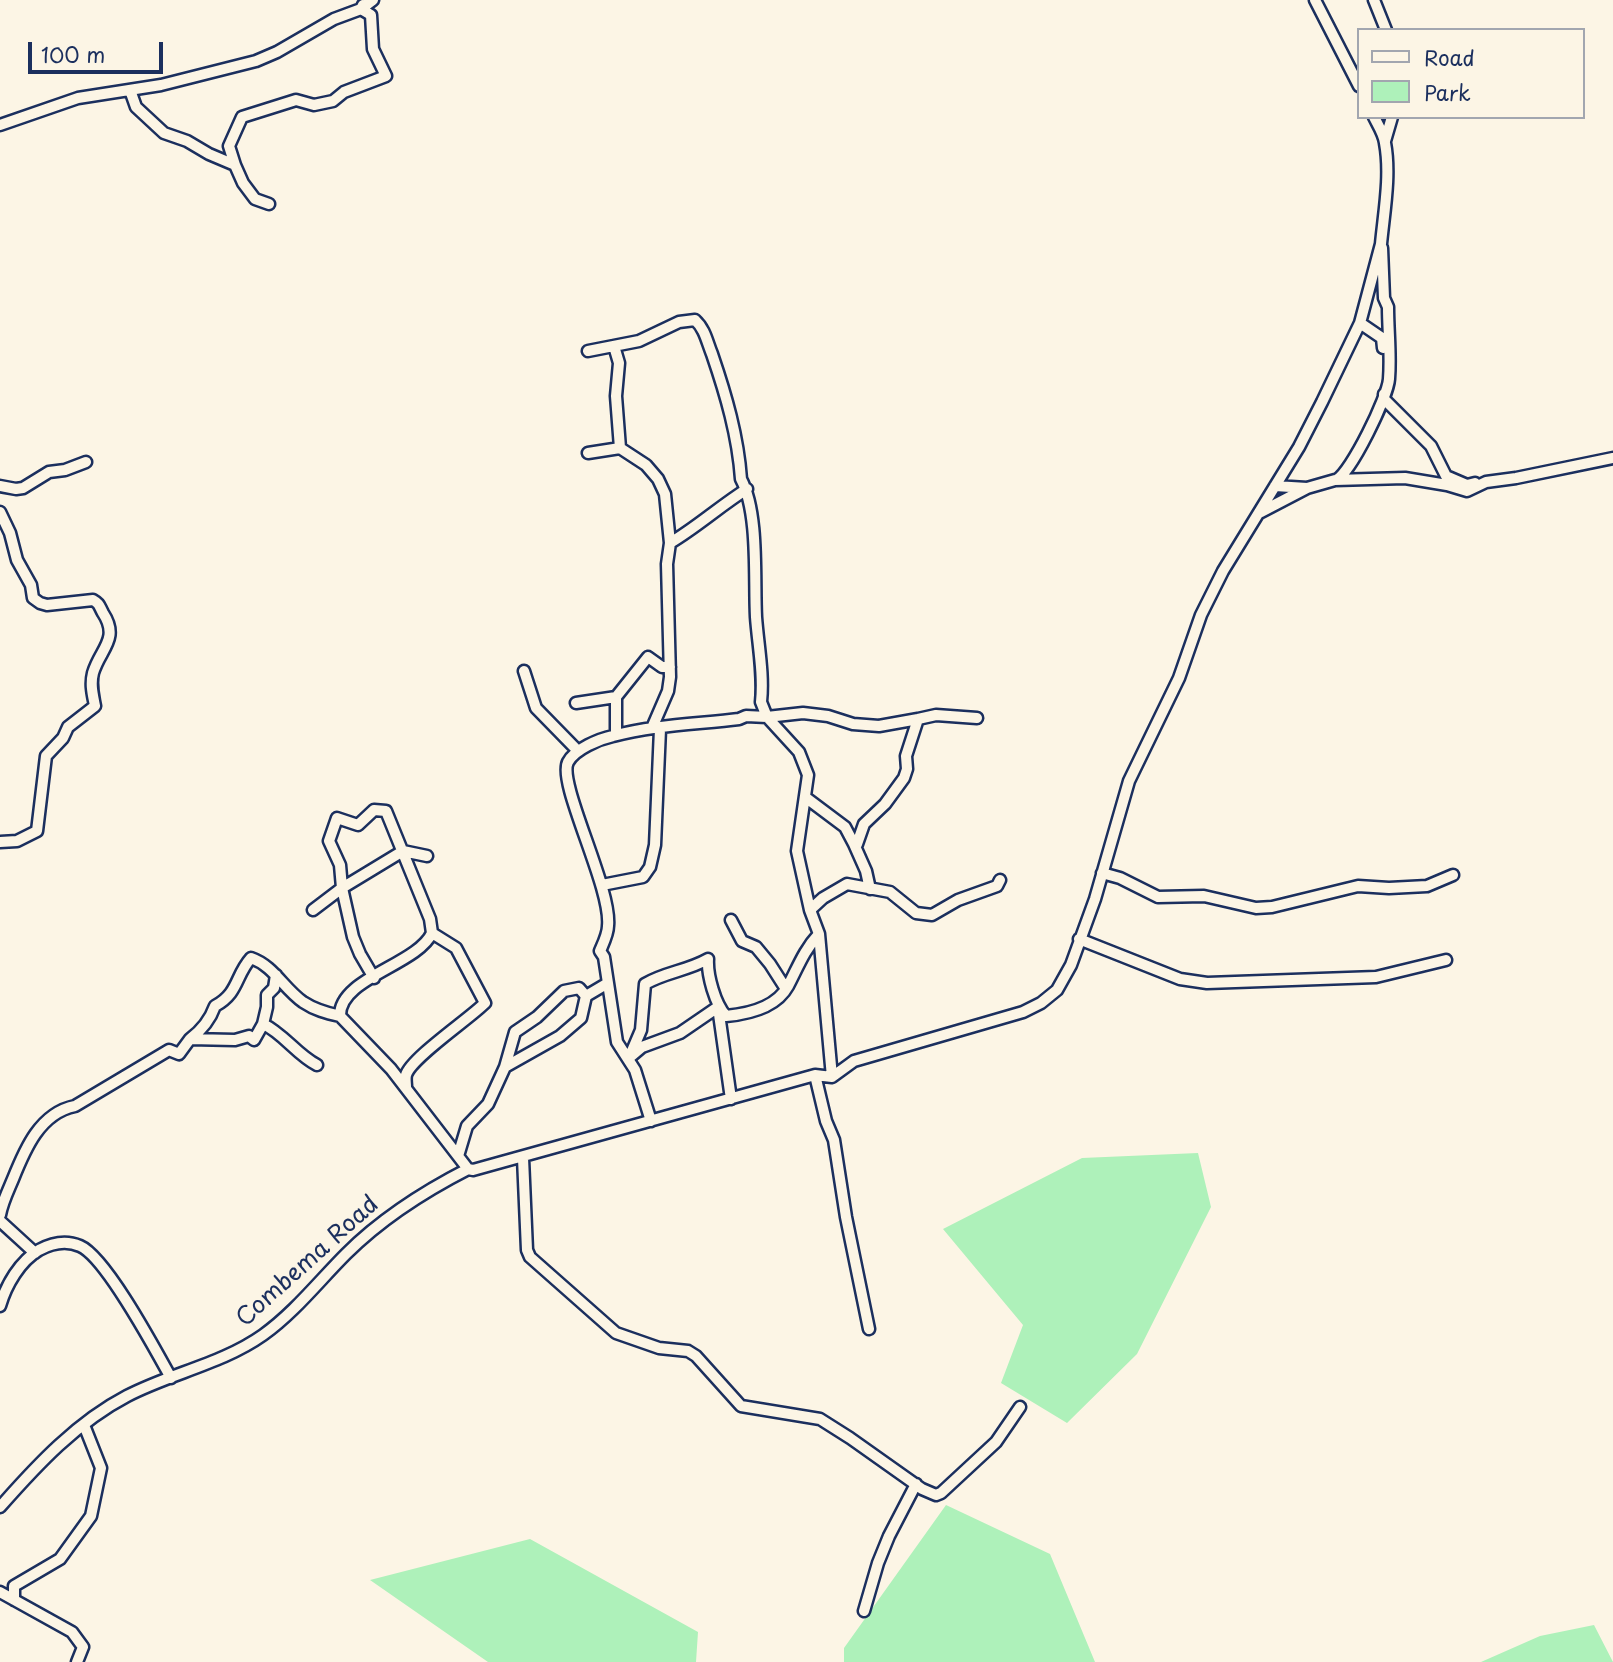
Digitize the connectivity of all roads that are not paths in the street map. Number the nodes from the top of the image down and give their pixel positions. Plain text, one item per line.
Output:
1 (373, 0) edge
2 (1315, 0) edge
3 (1374, 0) edge
4 (363, 4) edge
5 (1385, 28) edge
6 (1358, 84) edge
7 (130, 90) junction
8 (1375, 119) edge
9 (1391, 119) edge
10 (0, 125) edge
11 (1385, 141) junction
12 (235, 166) junction
13 (269, 204) dead end
14 (1381, 244) junction
15 (1360, 323) junction
16 (614, 346) junction
17 (588, 351) dead end
18 (1384, 399) junction
19 (620, 448) junction
20 (588, 453) dead end
21 (1613, 458) edge
22 (86, 462) dead end
23 (1335, 480) junction
24 (1486, 482) junction
25 (0, 486) edge
26 (1275, 486) junction
27 (1307, 488) junction
28 (747, 489) junction
29 (0, 512) edge
30 (1259, 513) junction
31 (670, 543) junction
32 (670, 667) junction
33 (524, 671) dead end
34 (616, 697) junction
35 (576, 702) dead end
36 (766, 717) junction
37 (977, 718) dead end
38 (918, 719) junction
39 (656, 728) junction
40 (616, 735) junction
41 (578, 751) junction
42 (805, 797) junction
43 (0, 842) edge
44 (854, 844) junction
45 (402, 851) junction
46 (427, 856) dead end
47 (1102, 873) junction
48 (1452, 875) dead end
49 (999, 880) dead end
50 (602, 885) junction
51 (342, 888) junction
52 (870, 889) junction
53 (313, 910) dead end
54 (810, 910) junction
55 (731, 920) dead end
56 (432, 933) junction
57 (819, 934) junction
58 (1079, 939) junction
59 (1446, 960) dead end
60 (276, 975) junction
61 (374, 978) junction
62 (608, 983) junction
63 (786, 989) junction
64 (586, 996) junction
65 (718, 1007) junction
66 (340, 1016) junction
67 (262, 1024) junction
68 (190, 1039) junction
69 (629, 1058) junction
70 (317, 1065) dead end
71 (505, 1067) junction
72 (815, 1074) junction
73 (832, 1077) junction
74 (406, 1087) junction
75 (731, 1099) junction
76 (652, 1121) junction
77 (458, 1156) junction
78 (523, 1158) junction
79 (468, 1169) junction
80 (0, 1218) edge
81 (35, 1253) junction
82 (0, 1306) edge
83 (869, 1329) dead end
84 (171, 1378) junction
85 (1020, 1408) dead end
86 (85, 1425) junction
87 (916, 1484) junction
88 (0, 1507) edge
89 (0, 1592) edge
90 (14, 1600) junction
91 (864, 1611) dead end
92 (77, 1662) edge

1 - 4 street
2 - 6 street
3 - 5 street
4 - 7 street
4 - 12 street
7 - 10 street
7 - 12 street
8 - 11 street
9 - 11 street
11 - 14 street
12 - 13 street
14 - 15 street
14 - 18 street
15 - 18 street
15 - 26 street
16 - 17 street
16 - 19 street
16 - 28 street
18 - 23 street
18 - 24 street
19 - 20 street
19 - 31 street
21 - 24 street
22 - 25 street
23 - 24 street
23 - 27 street
26 - 27 street
26 - 30 street
27 - 30 street
28 - 31 street
28 - 36 street
29 - 43 street
30 - 47 street
31 - 32 street
32 - 34 street
32 - 39 street
33 - 41 street
34 - 35 street
34 - 40 street
36 - 38 street
36 - 39 street
36 - 42 street
37 - 38 street
38 - 44 street
39 - 40 street
39 - 50 street
40 - 41 street
41 - 50 street
42 - 44 street
42 - 54 street
44 - 52 street
45 - 46 street
45 - 51 street
45 - 51 street
45 - 56 street
47 - 48 street
47 - 58 street
49 - 52 street
50 - 62 street
51 - 53 street
51 - 61 street
52 - 54 street
54 - 57 street
55 - 63 street
56 - 61 street
56 - 74 street
57 - 63 street
57 - 73 street
58 - 59 street
58 - 73 street
60 - 66 street
60 - 67 street
60 - 68 street
61 - 66 street
62 - 64 street
62 - 69 street
63 - 65 street
64 - 71 street
64 - 71 street
65 - 69 street
65 - 69 street
65 - 75 street
66 - 74 street
67 - 68 street
67 - 70 street
68 - 80 street
69 - 76 street
71 - 77 street
72 - 73 street
72 - 75 street, Combema Road
72 - 83 street
74 - 77 street
75 - 76 street, Combema Road
76 - 78 street, Combema Road
77 - 79 street
78 - 79 street, Combema Road
78 - 87 street
79 - 84 street, Combema Road
80 - 81 street
81 - 82 street
81 - 84 street
84 - 86 street, Combema Road
85 - 87 street
86 - 88 street, Combema Road
86 - 90 street
87 - 91 street
89 - 90 street
90 - 92 street

